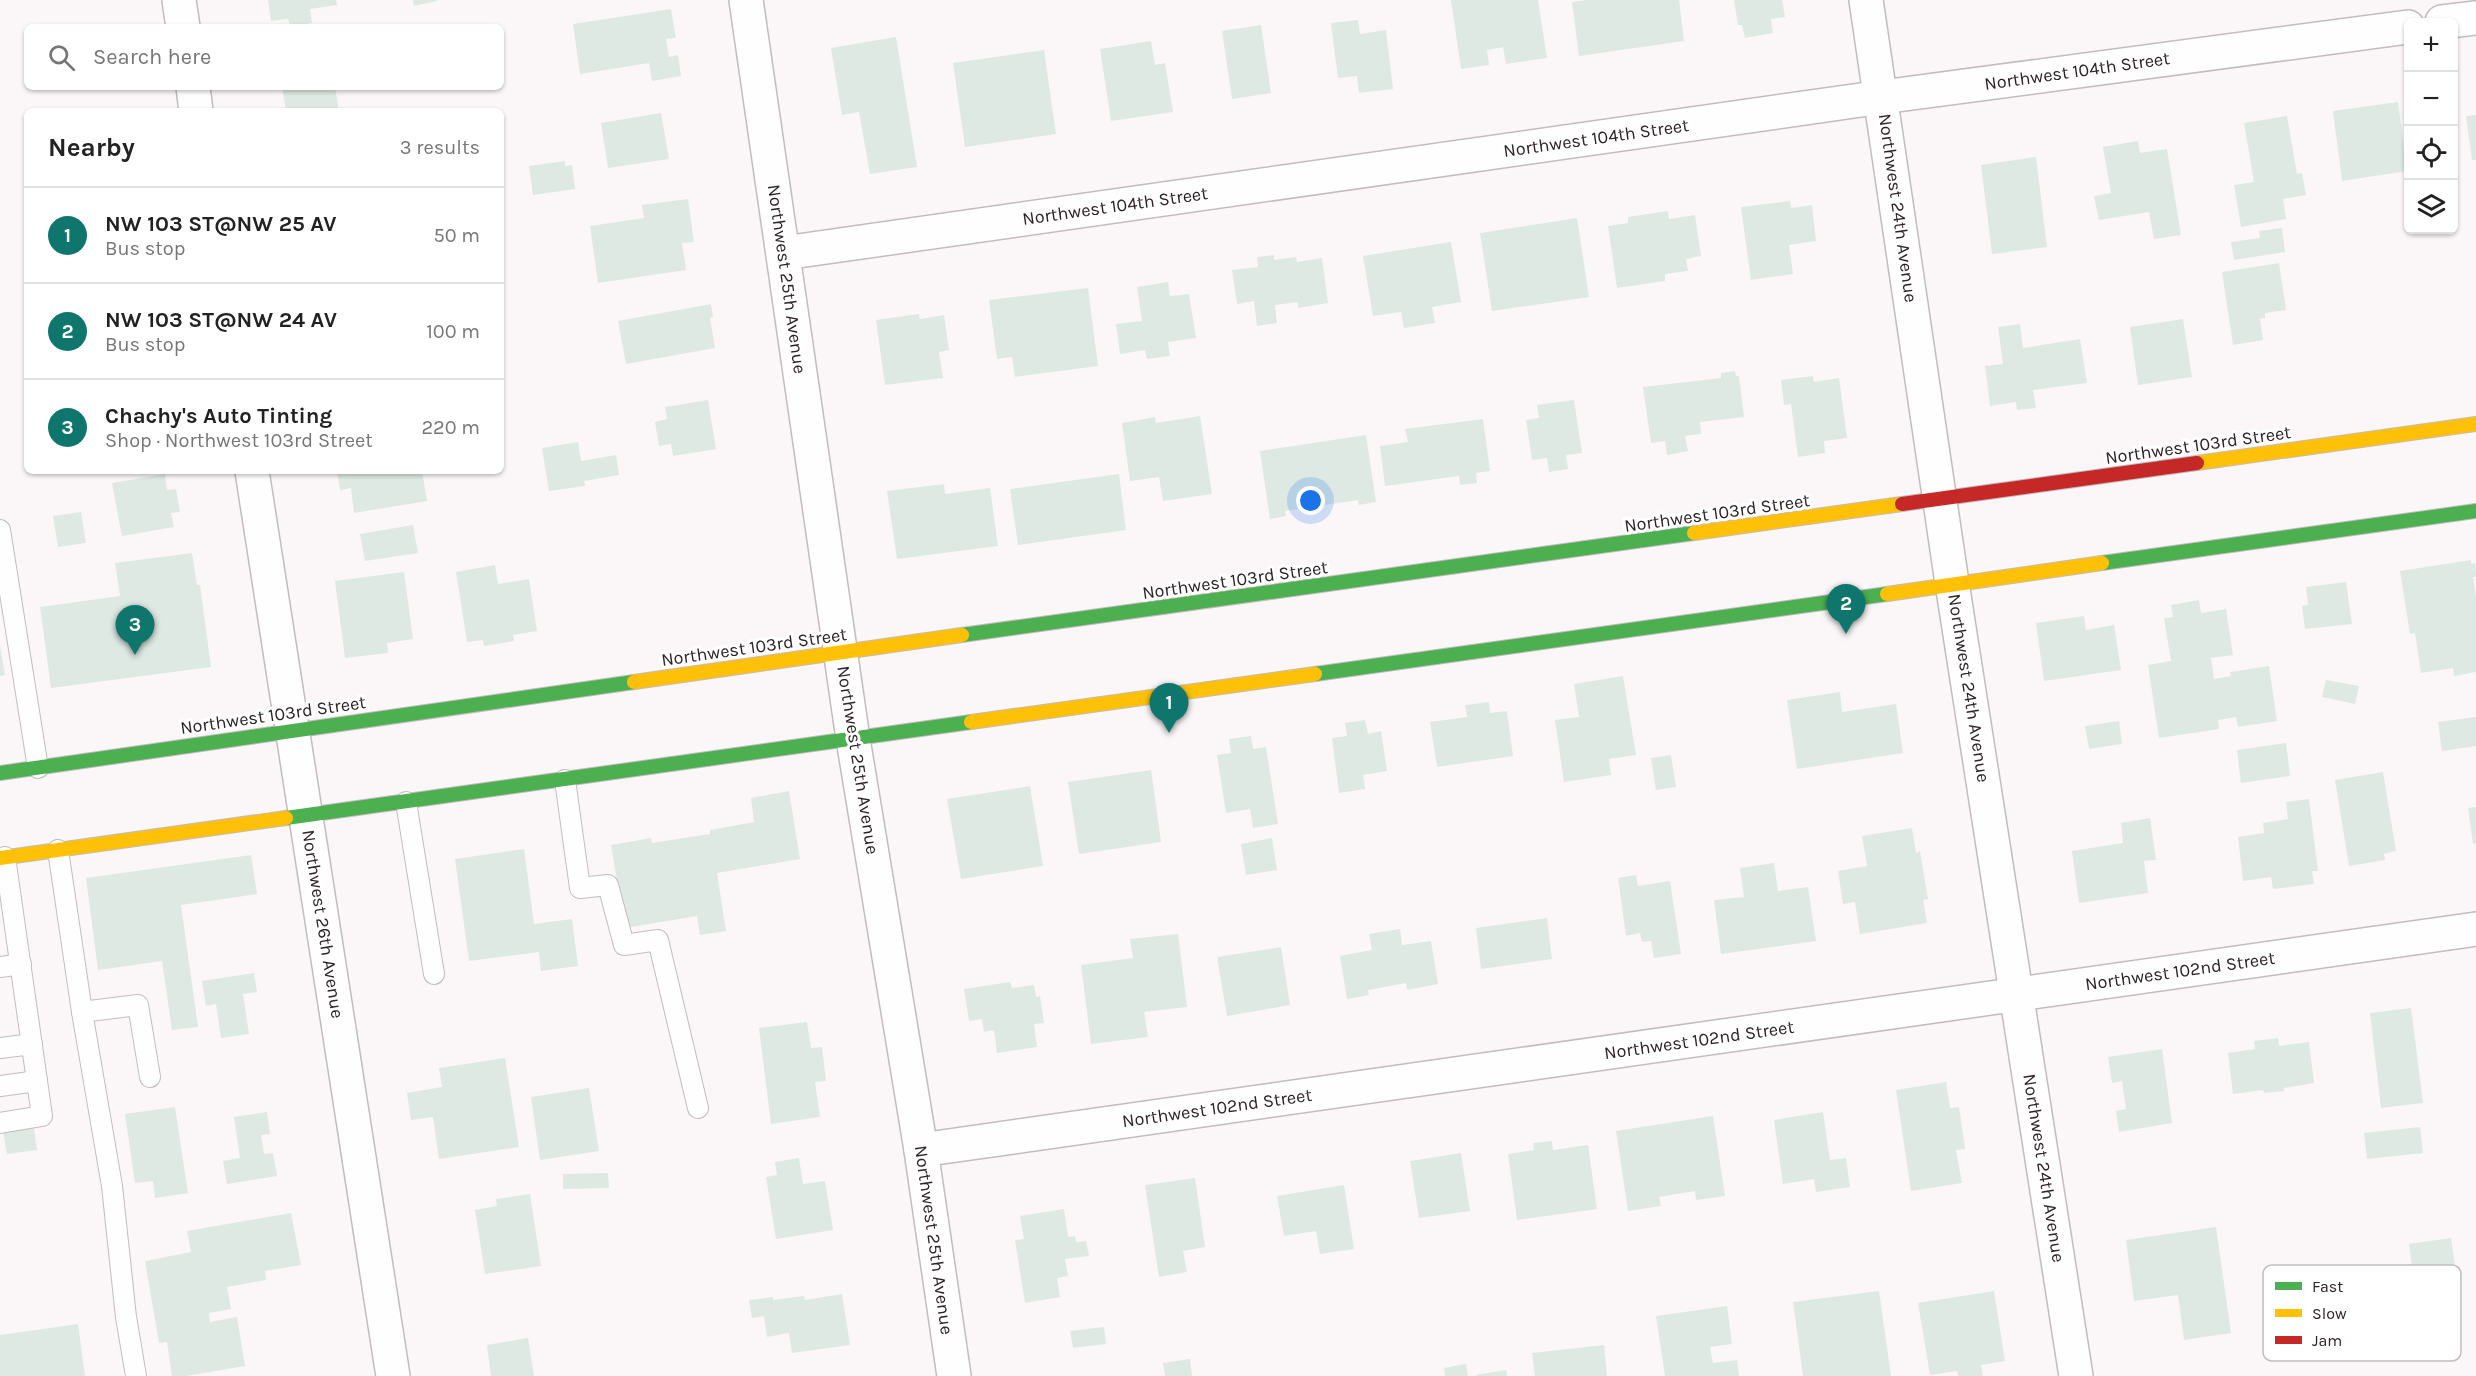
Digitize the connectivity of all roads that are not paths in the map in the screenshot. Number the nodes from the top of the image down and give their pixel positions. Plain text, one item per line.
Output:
1 (179, 0) edge
2 (746, 0) edge
3 (1866, 0) edge
4 (2476, 18) edge
5 (2458, 20) edge
6 (183, 24) edge
7 (2404, 28) edge
8 (193, 90) edge
9 (1882, 97) junction
10 (196, 108) edge
11 (784, 253) junction
12 (2476, 424) edge
13 (252, 474) edge
14 (1940, 500) junction
15 (2476, 511) edge
16 (0, 530) edge
17 (1952, 583) junction
18 (841, 652) junction
19 (293, 731) junction
20 (853, 739) junction
21 (38, 768) junction
22 (0, 773) edge
23 (566, 780) junction
24 (406, 802) junction
25 (306, 816) junction
26 (58, 850) junction
27 (3, 857) edge
28 (7, 918) edge
29 (2476, 929) edge
30 (21, 964) junction
31 (0, 967) edge
32 (434, 974) dead end
33 (2018, 994) junction
34 (82, 1012) junction
35 (32, 1044) junction
36 (0, 1048) edge
37 (150, 1077) dead end
38 (38, 1081) junction
39 (0, 1086) edge
40 (698, 1108) dead end
41 (0, 1123) edge
42 (921, 1150) junction
43 (136, 1376) edge
44 (393, 1376) edge
45 (954, 1376) edge
46 (2076, 1376) edge

1 - 6 street
2 - 11 street, Northwest 25th Avenue
3 - 9 street, Northwest 24th Avenue
4 - 5 street
7 - 9 street, Northwest 104th Street
8 - 10 street
9 - 11 street, Northwest 104th Street
9 - 14 street, Northwest 24th Avenue
11 - 18 street, Northwest 25th Avenue
12 - 14 main road, Northwest 103rd Street
13 - 19 street, Northwest 26th Avenue
14 - 17 street, Northwest 24th Avenue
14 - 18 main road, Northwest 103rd Street
15 - 17 main road
16 - 21 lane
17 - 20 main road
17 - 33 street, Northwest 24th Avenue
18 - 19 main road, Northwest 103rd Street
18 - 20 street, Northwest 25th Avenue
19 - 21 main road, Northwest 103rd Street
19 - 25 street, Northwest 26th Avenue
20 - 23 main road
20 - 42 street, Northwest 25th Avenue
21 - 22 main road, Northwest 103rd Street
23 - 24 main road
23 - 40 lane
24 - 25 main road
24 - 32 lane
25 - 26 main road
25 - 44 street, Northwest 26th Avenue
26 - 27 main road
26 - 34 lane
27 - 28 lane
28 - 30 lane
29 - 33 street, Northwest 102nd Street
30 - 31 lane
30 - 35 lane
33 - 42 street, Northwest 102nd Street
33 - 46 street, Northwest 24th Avenue
34 - 37 lane
34 - 43 lane
35 - 36 lane
35 - 38 lane
38 - 39 lane
38 - 41 lane
42 - 45 street, Northwest 25th Avenue

